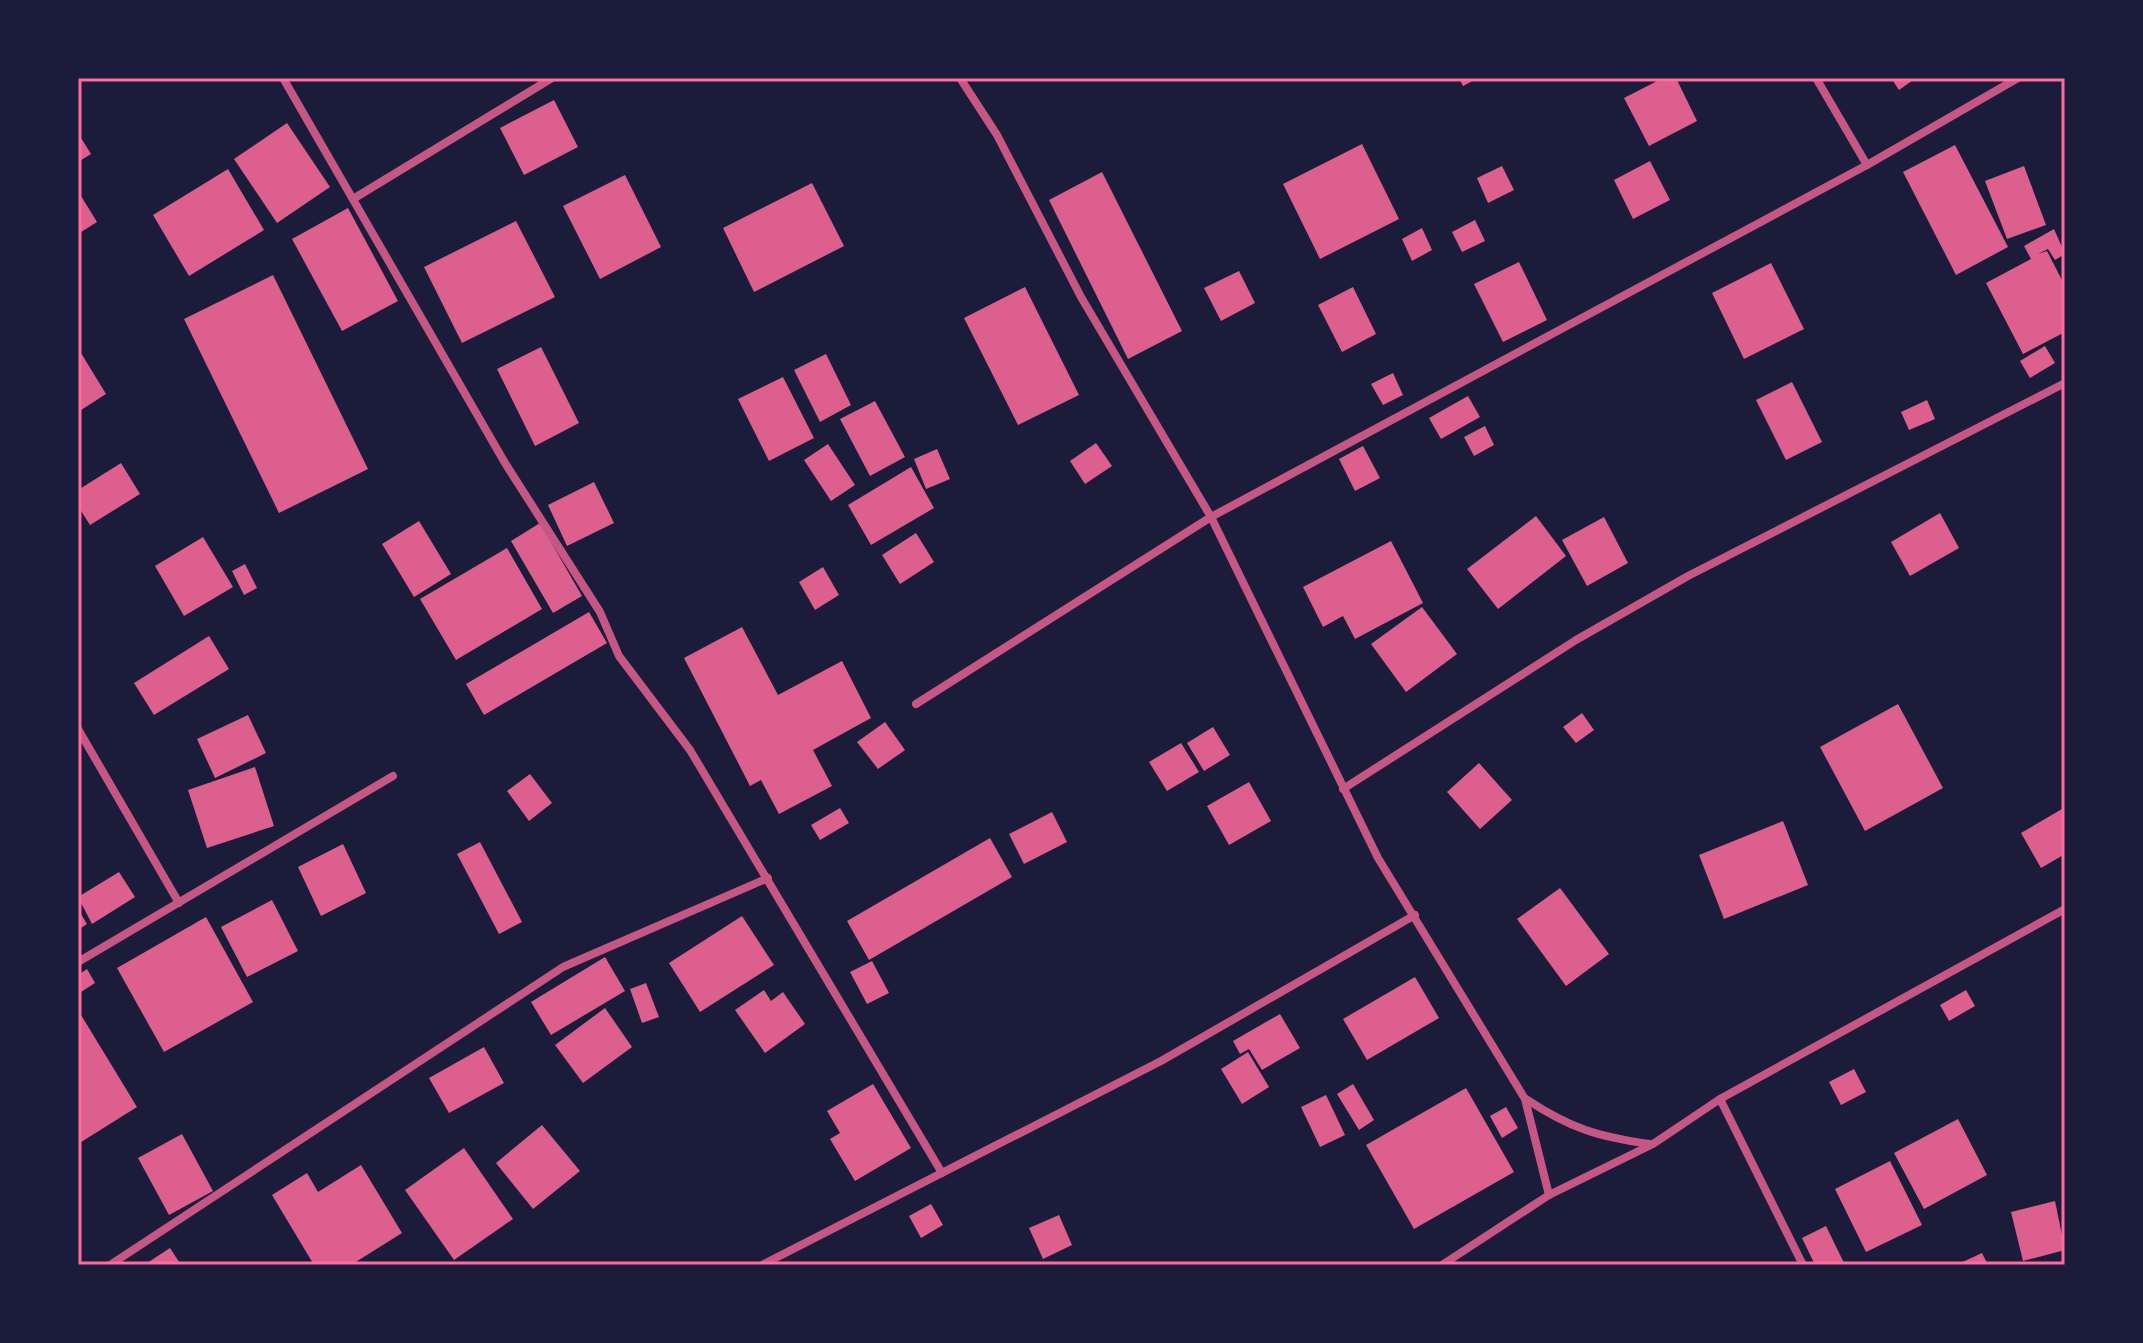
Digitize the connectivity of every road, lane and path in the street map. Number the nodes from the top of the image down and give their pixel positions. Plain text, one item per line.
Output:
1 (283, 78) edge
2 (552, 78) edge
3 (960, 78) edge
4 (1816, 78) edge
5 (2018, 78) edge
6 (1867, 165) junction
7 (353, 199) junction
8 (2065, 383) edge
9 (1211, 517) junction
10 (916, 704) dead end
11 (78, 729) edge
12 (393, 776) dead end
13 (1343, 789) junction
14 (768, 878) junction
15 (179, 903) junction
16 (2065, 909) edge
17 (1415, 915) junction
18 (78, 962) edge
19 (1525, 1099) junction
20 (1720, 1099) junction
21 (1653, 1144) junction
22 (942, 1173) junction
23 (1549, 1195) junction
24 (110, 1265) edge
25 (762, 1265) edge
26 (1442, 1265) edge
27 (1803, 1265) edge

1 - 7 street
2 - 7 street
3 - 9 street
4 - 6 street
5 - 6 street
6 - 9 street
7 - 14 street
8 - 13 street
9 - 10 street
9 - 13 street
11 - 15 street
12 - 15 street
13 - 17 street
14 - 22 street
14 - 24 street
15 - 18 street
16 - 20 street
17 - 19 street
17 - 22 street
19 - 21 street
19 - 23 street
20 - 21 street
20 - 27 street
21 - 23 street
22 - 25 street
23 - 26 street

